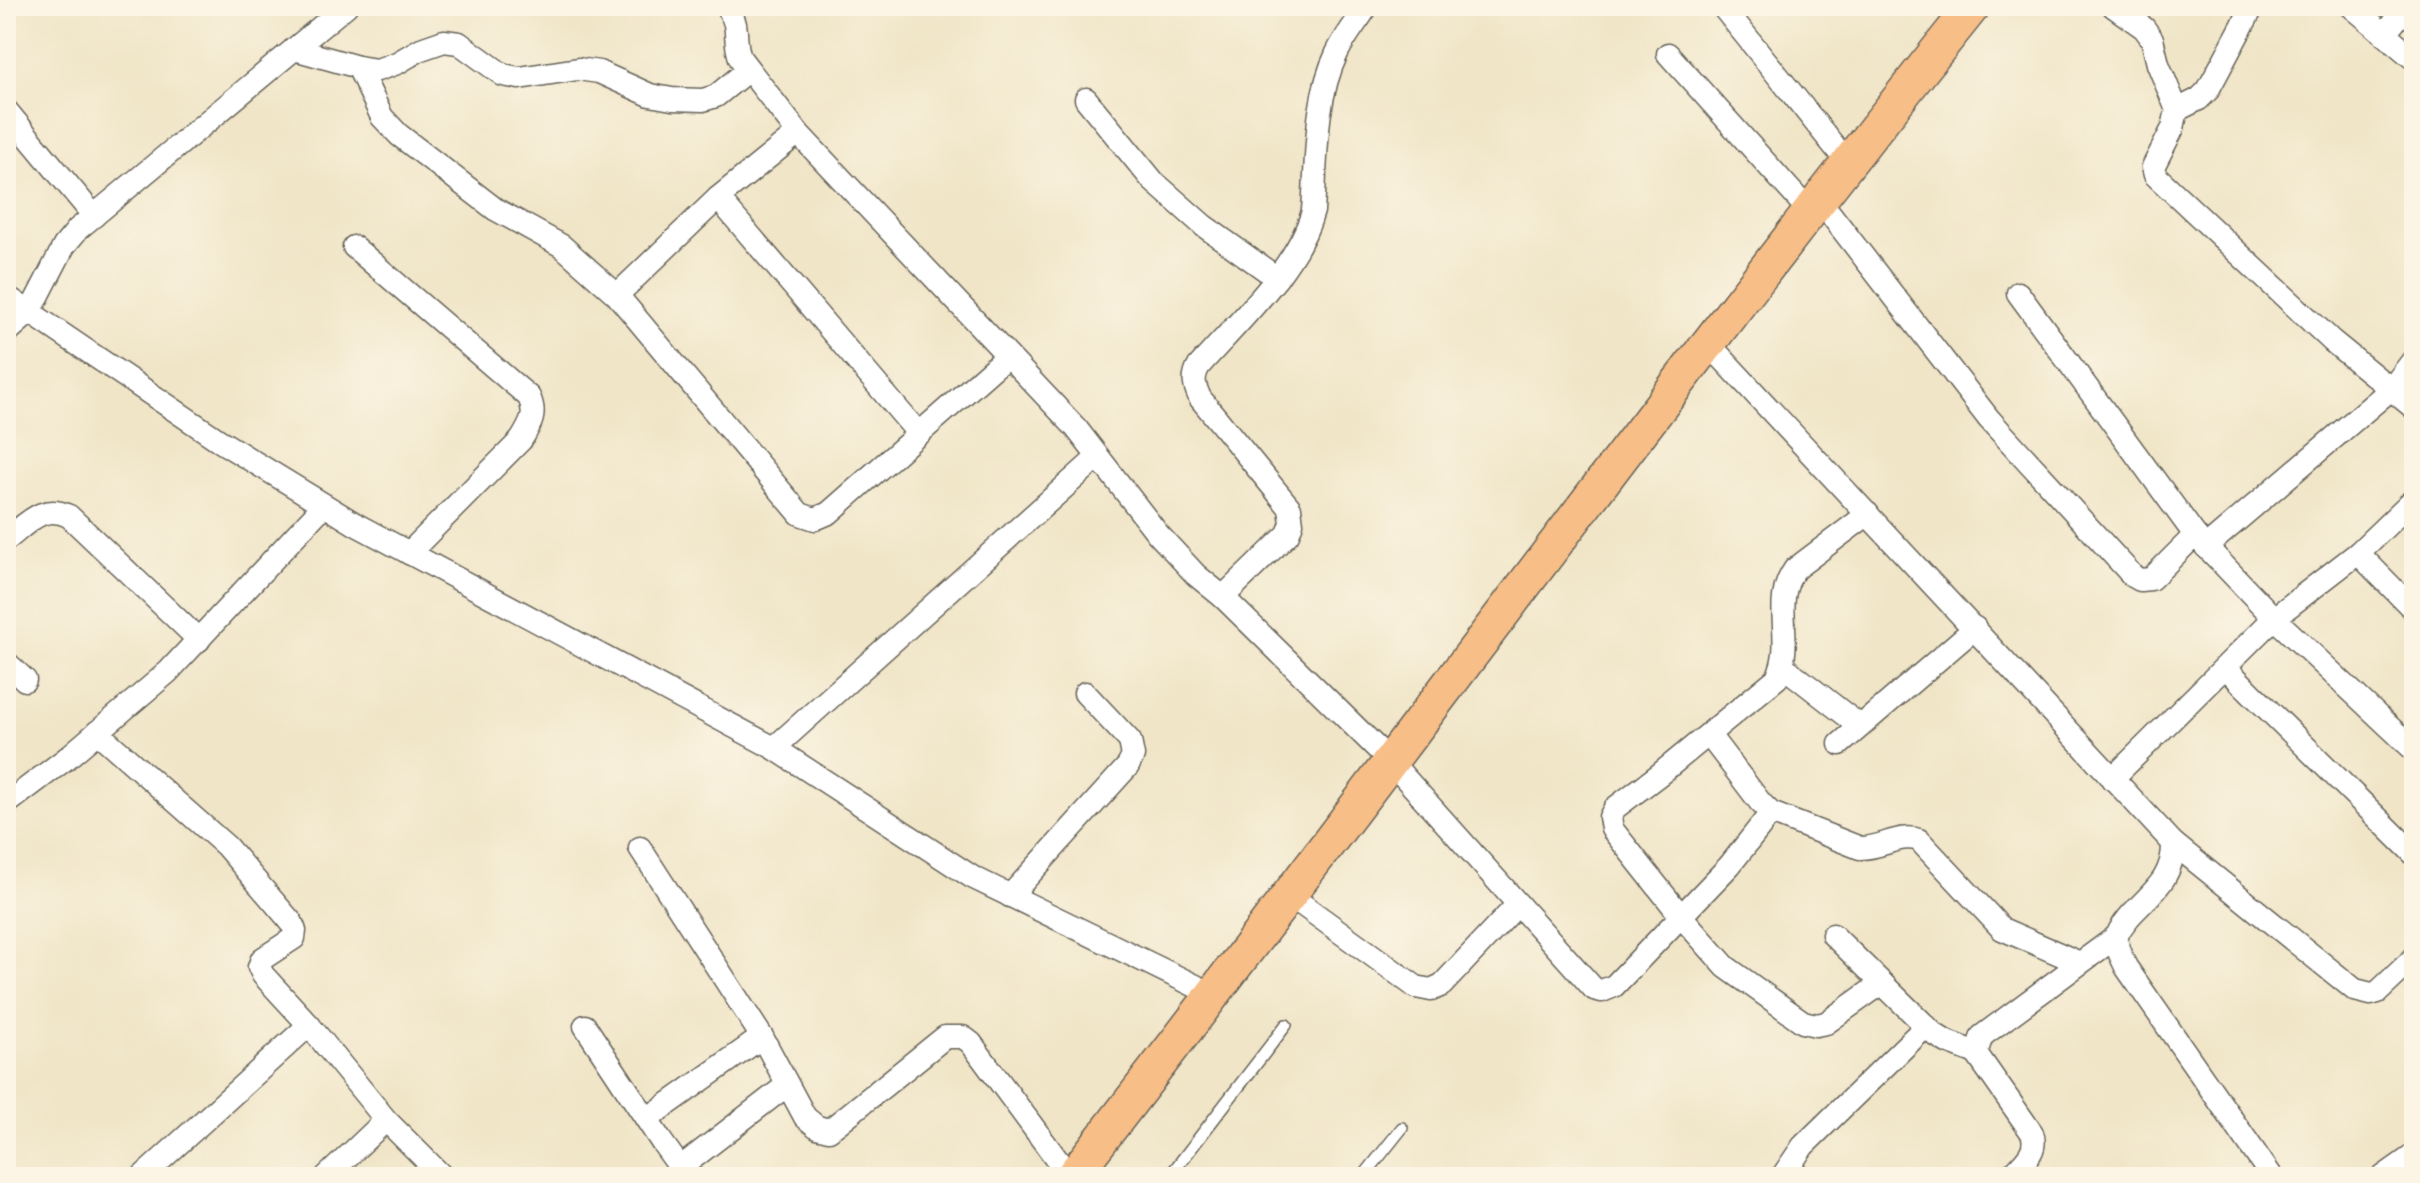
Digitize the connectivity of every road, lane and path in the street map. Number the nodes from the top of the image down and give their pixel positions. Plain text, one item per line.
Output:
1 (346, 6) edge
2 (726, 6) edge
3 (1722, 6) edge
4 (1973, 6) edge
5 (2113, 6) edge
6 (2253, 6) edge
7 (2351, 6) edge
8 (2408, 6) edge
9 (1356, 12) edge
10 (2384, 34) junction
11 (294, 49) junction
12 (1668, 54) dead end
13 (2414, 59) edge
14 (358, 67) junction
15 (748, 70) junction
16 (1086, 99) dead end
17 (6, 110) edge
18 (2177, 110) junction
19 (798, 133) junction
20 (1847, 162) junction
21 (718, 198) junction
22 (1814, 205) junction
23 (94, 216) junction
24 (354, 247) dead end
25 (1277, 278) junction
26 (2018, 293) dead end
27 (617, 295) junction
28 (6, 296) edge
29 (30, 312) junction
30 (6, 333) edge
31 (1709, 344) junction
32 (1006, 357) junction
33 (2414, 359) edge
34 (2391, 389) junction
35 (2414, 408) edge
36 (919, 434) junction
37 (1097, 458) junction
38 (2414, 499) edge
39 (324, 505) junction
40 (1868, 514) junction
41 (6, 540) edge
42 (2201, 541) junction
43 (409, 553) junction
44 (2358, 553) junction
45 (1223, 597) junction
46 (2414, 610) edge
47 (2274, 618) junction
48 (1975, 628) junction
49 (199, 640) junction
50 (6, 662) edge
51 (1783, 666) junction
52 (2226, 668) junction
53 (25, 680) dead end
54 (1085, 693) dead end
55 (1860, 726) junction
56 (97, 732) junction
57 (1709, 735) junction
58 (1840, 744) dead end
59 (774, 748) junction
60 (2414, 750) edge
61 (1389, 760) junction
62 (2112, 779) junction
63 (6, 804) edge
64 (1771, 813) junction
65 (2173, 843) junction
66 (640, 848) dead end
67 (2414, 854) edge
68 (1289, 895) junction
69 (1010, 896) junction
70 (1518, 904) junction
71 (1681, 916) junction
72 (1833, 935) dead end
73 (2117, 936) junction
74 (2414, 958) edge
75 (2080, 963) junction
76 (1882, 983) junction
77 (1214, 995) junction
78 (309, 1025) junction
79 (1286, 1025) dead end
80 (585, 1026) dead end
81 (1926, 1026) junction
82 (762, 1037) junction
83 (1976, 1053) junction
84 (787, 1085) junction
85 (647, 1119) junction
86 (386, 1120) junction
87 (1402, 1128) dead end
88 (2414, 1155) edge
89 (684, 1173) edge
90 (142, 1177) edge
91 (326, 1177) edge
92 (443, 1177) edge
93 (1071, 1177) edge
94 (1169, 1177) edge
95 (1363, 1177) edge
96 (1782, 1177) edge
97 (2010, 1177) edge
98 (2272, 1177) edge
99 (2383, 1177) edge

1 - 11 street
2 - 15 street
3 - 20 street
4 - 20 main road
5 - 18 street
6 - 18 street
7 - 10 street
8 - 10 street
9 - 25 street
10 - 13 street
11 - 14 street
11 - 23 street
12 - 22 street
14 - 15 street
14 - 27 street
15 - 19 street
16 - 25 street
17 - 23 street
18 - 34 street
19 - 21 street
19 - 32 street
20 - 22 main road
21 - 27 street
21 - 36 street
22 - 31 main road
22 - 42 street
23 - 29 street
24 - 43 street
25 - 45 street
26 - 42 street
27 - 36 street
28 - 29 street
29 - 30 street
29 - 39 street
31 - 40 street
31 - 61 main road
32 - 36 street
32 - 37 street
33 - 34 street
34 - 35 street
34 - 42 street
37 - 45 street
37 - 59 street
38 - 44 street
39 - 43 street
39 - 49 street
40 - 48 street
40 - 51 street
41 - 49 street
42 - 47 street
43 - 59 street
44 - 46 street
44 - 47 street
45 - 61 street
47 - 52 street
47 - 60 street
48 - 55 street
48 - 62 street
49 - 56 street
50 - 53 street
51 - 55 street
51 - 57 street
52 - 62 street
52 - 67 street
54 - 69 street
55 - 58 street
56 - 63 street
56 - 78 street
57 - 64 street
57 - 71 street
59 - 69 street
61 - 68 main road
61 - 70 street
62 - 65 street
64 - 71 street
64 - 75 street
65 - 73 street
65 - 74 street
66 - 82 street
68 - 70 street
68 - 77 main road
69 - 77 street
70 - 71 street
71 - 76 street
72 - 76 street
73 - 75 street
73 - 98 street
75 - 83 street
76 - 81 street
77 - 93 main road
78 - 86 street
78 - 90 street
79 - 94 lane
80 - 85 street
81 - 83 street
81 - 96 street
82 - 84 street
82 - 85 street
83 - 97 street
84 - 89 street
84 - 93 street
85 - 89 street
86 - 91 street
86 - 92 street
87 - 95 lane
88 - 99 street

